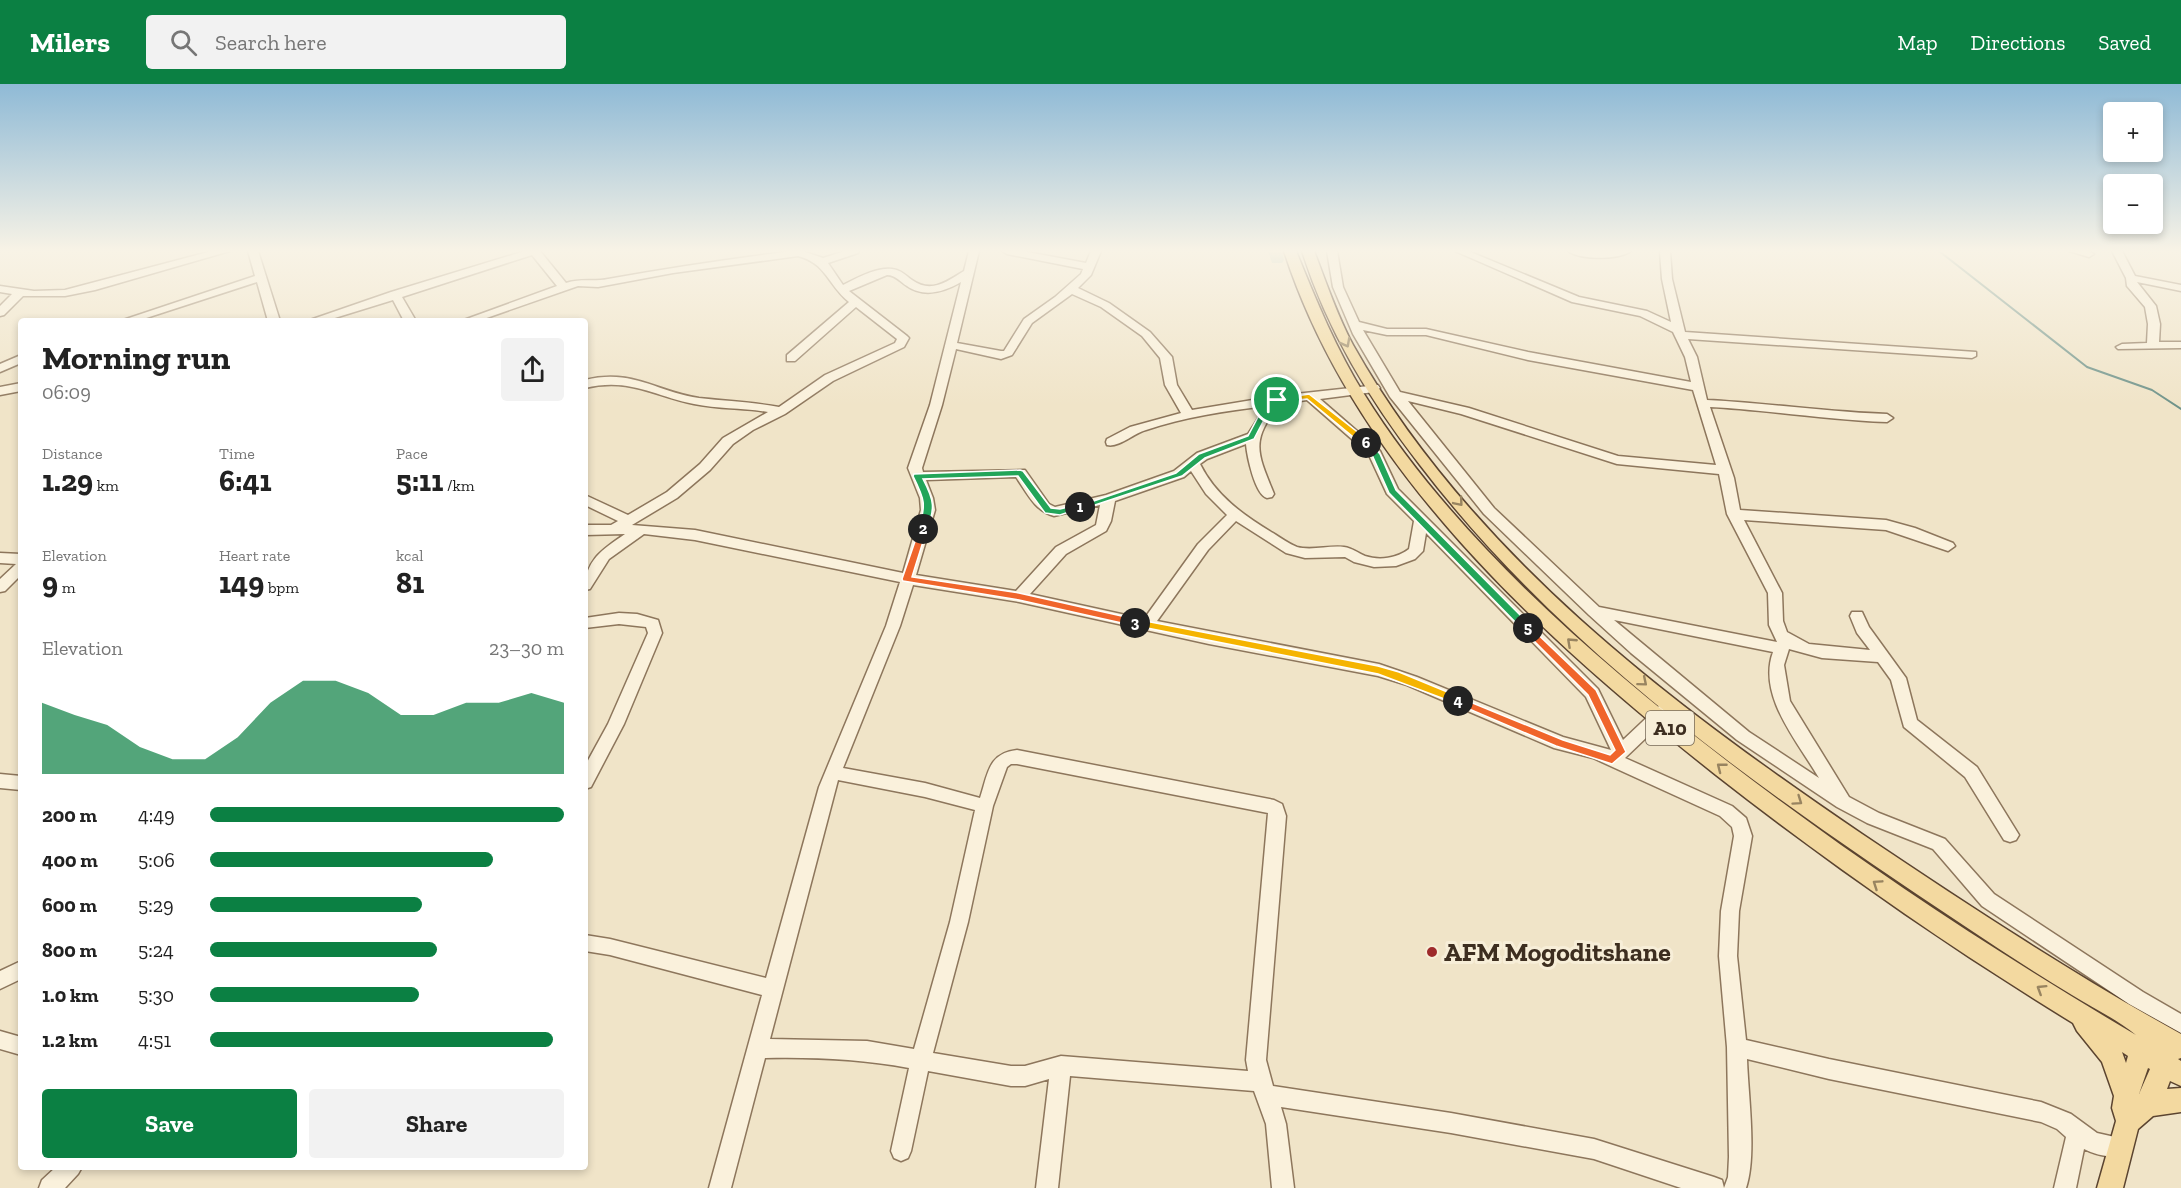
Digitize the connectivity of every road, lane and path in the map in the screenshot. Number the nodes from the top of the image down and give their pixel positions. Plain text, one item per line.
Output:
1 (856, 302) joint
2 (183, 303) edge
3 (269, 303) edge
4 (369, 303) edge
5 (400, 303) edge
6 (518, 303) edge
7 (961, 303) edge
8 (1053, 303) edge
9 (1102, 303) edge
10 (1314, 303) edge
11 (1326, 303) edge
12 (1345, 303) edge
13 (1589, 303) edge
14 (1662, 303) edge
15 (1673, 303) edge
16 (2147, 303) edge
17 (1623, 309) junction
18 (135, 318) edge
19 (273, 318) edge
20 (323, 318) edge
21 (408, 318) edge
22 (474, 318) edge
23 (1356, 325) junction
24 (1680, 333) junction
25 (951, 345) junction
26 (2181, 345) edge
27 (2153, 346) junction
28 (2122, 347) dead end
29 (1972, 354) dead end
30 (791, 358) dead end
31 (18, 360) edge
32 (0, 368) edge
33 (588, 383) edge
34 (1698, 387) junction
35 (1374, 388) junction
36 (11, 389) edge
37 (1354, 391) junction
38 (1394, 394) junction
39 (1309, 396) junction
40 (0, 399) edge
41 (1277, 400) junction
42 (1702, 403) junction
43 (781, 411) junction
44 (1189, 415) junction
45 (1887, 418) dead end
46 (1251, 437) junction
47 (1112, 442) dead end
48 (1193, 463) junction
49 (1724, 470) junction
50 (917, 476) junction
51 (1267, 494) dead end
52 (1110, 498) junction
53 (588, 501) edge
54 (1734, 514) junction
55 (1234, 515) junction
56 (1421, 521) junction
57 (636, 525) junction
58 (588, 530) edge
59 (1948, 546) dead end
60 (0, 558) edge
61 (18, 559) edge
62 (18, 570) edge
63 (907, 579) junction
64 (588, 580) edge
65 (0, 587) edge
66 (1019, 597) junction
67 (1594, 611) junction
68 (1857, 616) dead end
69 (588, 623) edge
70 (1147, 625) junction
71 (1783, 644) junction
72 (1883, 657) junction
73 (1663, 711) junction
74 (1616, 755) junction
75 (834, 773) junction
76 (588, 776) edge
77 (0, 781) edge
78 (18, 783) edge
79 (1843, 802) junction
80 (985, 806) junction
81 (2010, 835) dead end
82 (588, 943) edge
83 (18, 971) edge
84 (0, 980) edge
85 (773, 989) junction
86 (2064, 1003) junction
87 (0, 1040) edge
88 (2146, 1040) junction
89 (18, 1045) edge
90 (1737, 1047) junction
91 (758, 1049) junction
92 (2176, 1051) edge
93 (921, 1059) junction
94 (1061, 1066) junction
95 (1264, 1088) junction
96 (2181, 1100) edge
97 (2133, 1108) junction
98 (2077, 1133) junction
99 (2121, 1147) junction
100 (901, 1151) dead end
101 (67, 1170) edge
102 (50, 1188) edge
103 (720, 1188) edge
104 (1047, 1188) edge
105 (1283, 1188) edge
106 (1714, 1188) edge
107 (1735, 1188) edge
108 (2065, 1188) edge
109 (2110, 1188) edge

1 - 30 street
1 - 43 street
2 - 18 street
3 - 19 street
4 - 20 street
5 - 21 street
6 - 22 street
7 - 25 street
8 - 25 street
9 - 44 street
10 - 37 main road, A10
11 -> 35 main road, A10
12 - 23 street
13 - 17 street
14 - 17 street
15 - 24 street
16 - 27 street
17 - 24 street
23 - 34 street
23 - 38 street
24 - 29 street
24 - 34 street
25 - 50 street
26 - 27 street
27 - 28 street
31 - 32 street
33 - 43 street
34 - 42 street
35 - 37 street
35 -> 73 main road, A10
36 - 40 street
37 - 39 street
73 -> 37 main road, A10
38 - 49 street
38 - 67 street
39 - 41 street
39 - 56 street
41 - 44 street
41 - 46 street
42 - 45 street
42 - 49 street
43 - 57 street
44 - 47 street
46 - 48 street
46 - 51 street
48 - 52 street
48 - 55 street
49 - 54 street
50 - 52 street
50 - 63 street
52 - 66 street
53 - 57 street
54 - 59 street
54 - 71 street
55 - 56 street
55 - 70 street
56 - 74 street
57 - 58 street
57 - 63 street
57 - 64 street
60 - 61 street
62 - 65 street
63 - 66 street
63 - 75 street
66 - 70 street
67 - 71 street
67 - 79 street
68 - 72 street
69 - 76 street
70 - 74 street
71 - 72 street
71 - 79 street
72 - 81 street
73 - 74 street
86 -> 73 main road, A10
73 -> 88 main road, A10
74 - 90 street
75 - 80 street
75 - 85 street
77 - 78 street
79 - 92 street
80 - 93 street
80 - 95 street
82 - 85 street
83 - 84 street
85 - 91 street
86 - 88 main road, A10
86 - 97 main road
87 - 89 street
88 - 92 main road, A10
88 - 97 main road
90 - 98 street
90 - 107 street
91 - 93 street
91 - 103 street
92 - 97 main road
93 - 94 street
93 - 100 street
94 - 95 street
94 - 104 street
95 - 105 street
95 - 106 street
96 - 97 main road
97 - 99 main road
98 - 99 street
98 - 108 street
99 - 109 main road
101 - 102 street

